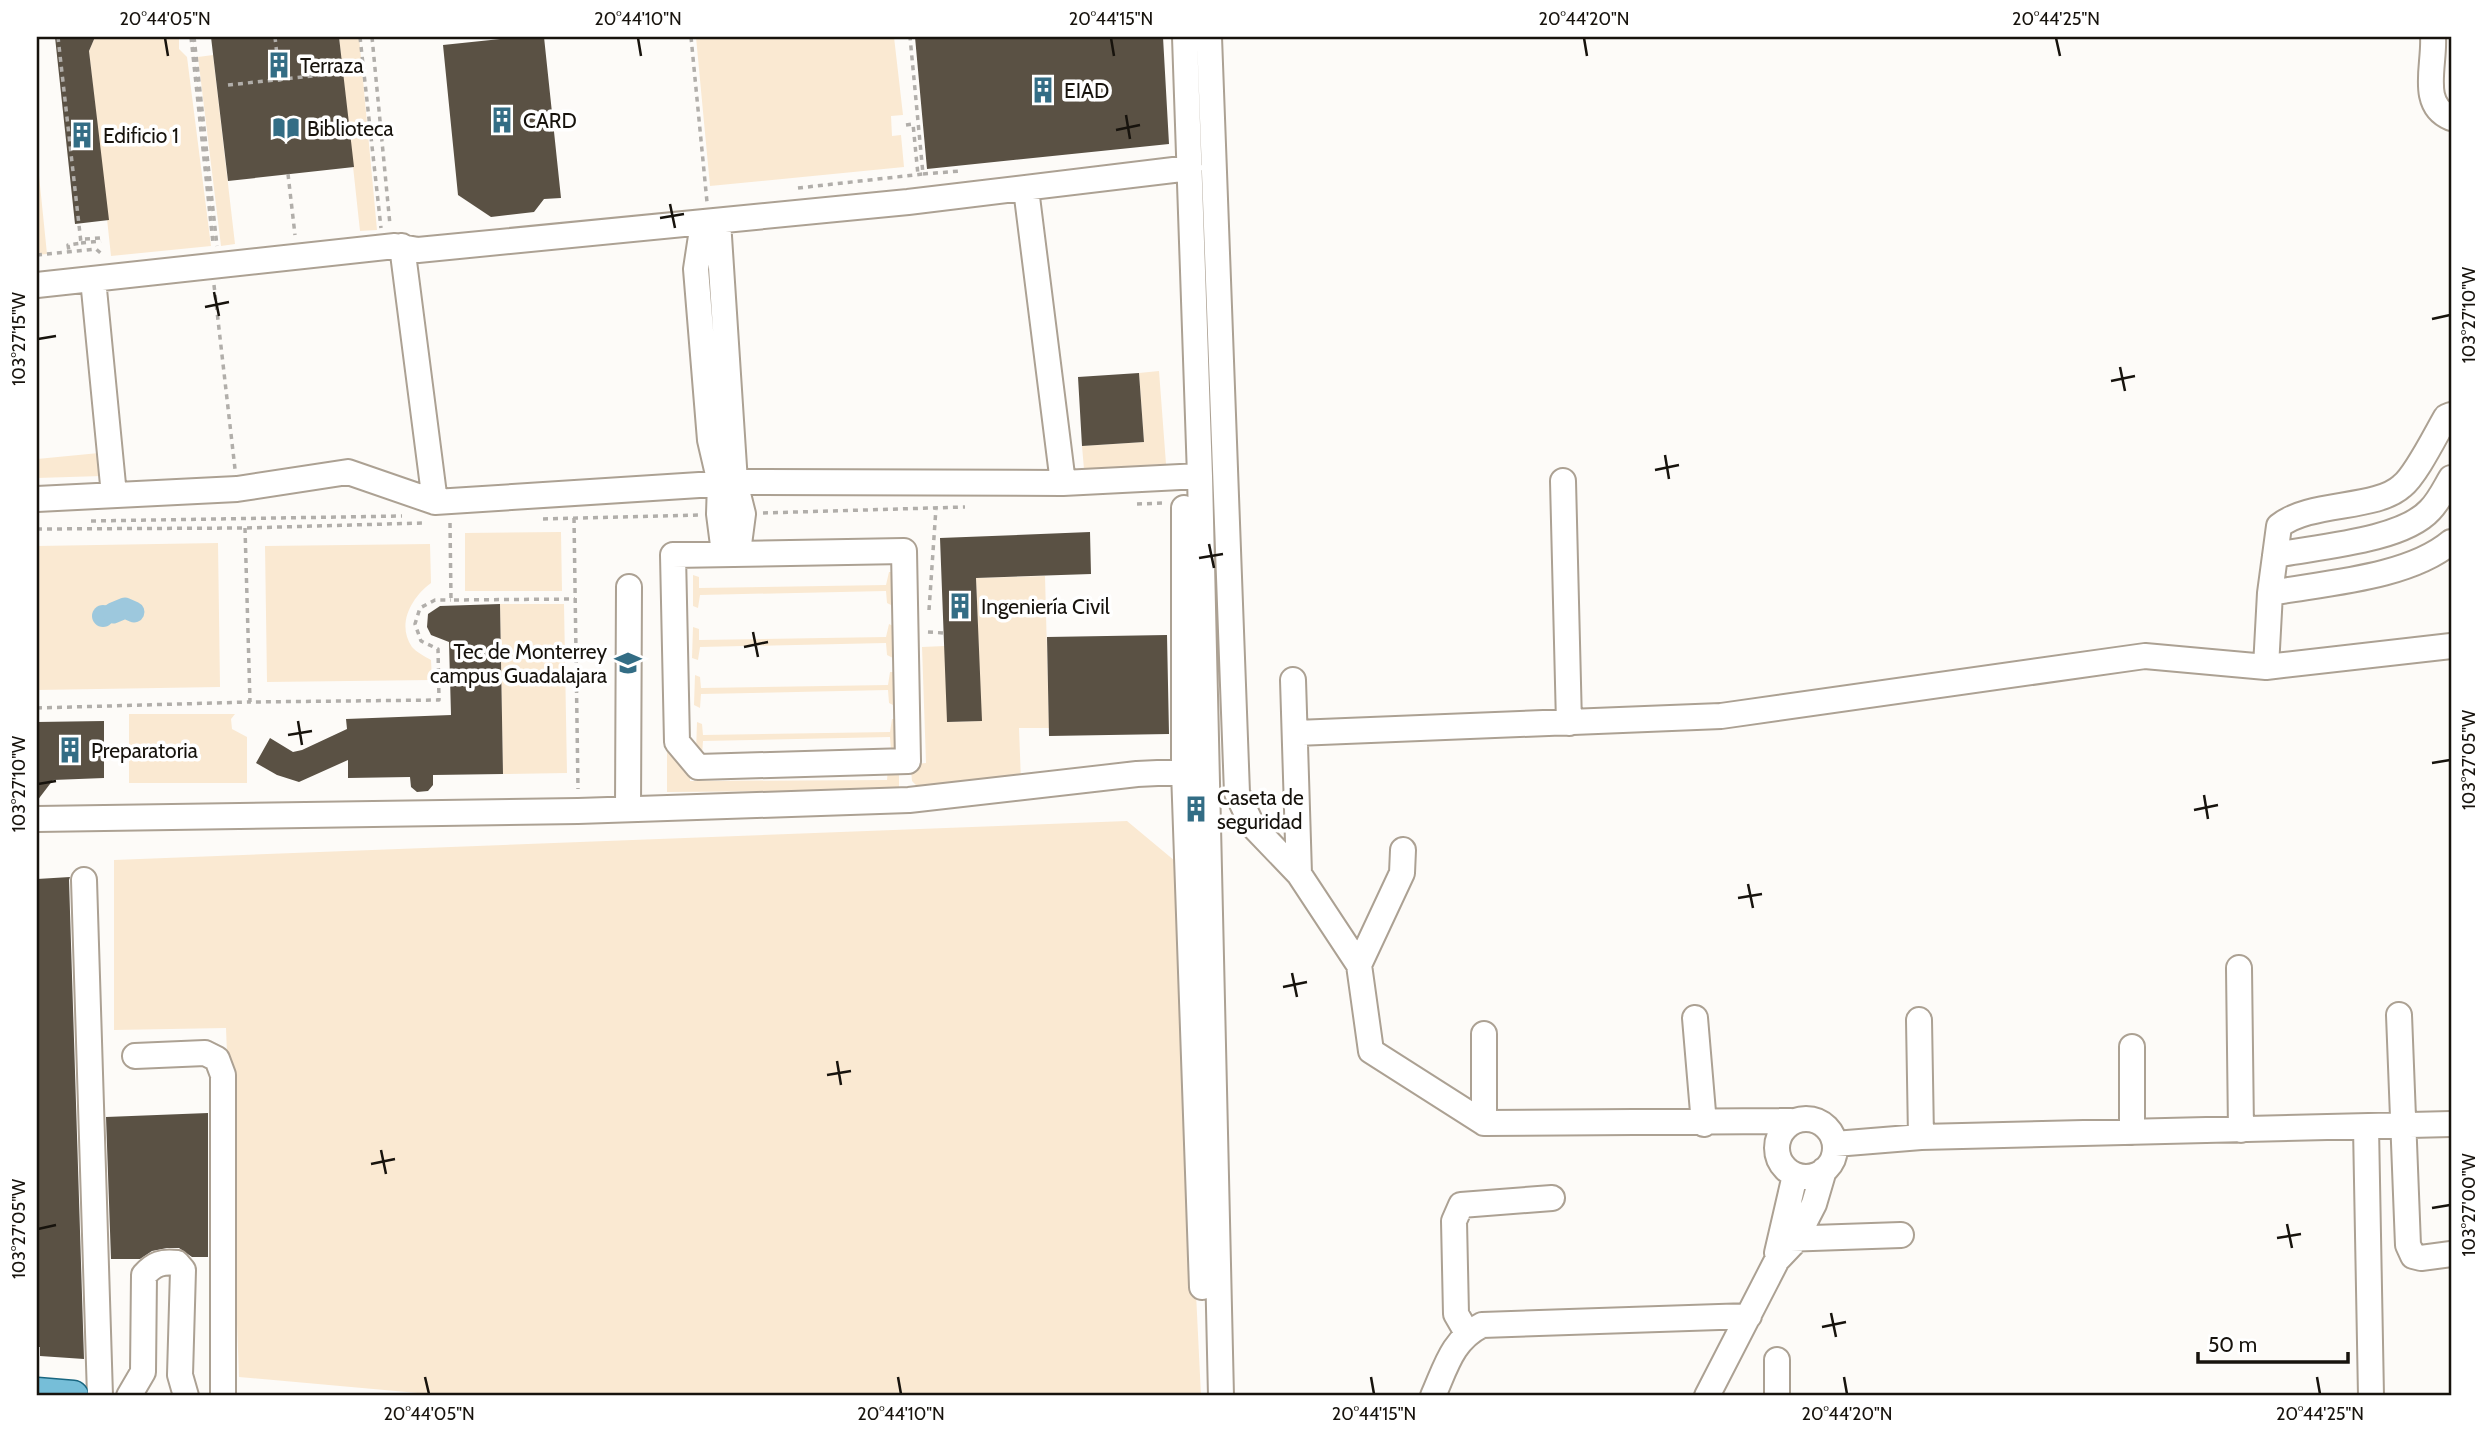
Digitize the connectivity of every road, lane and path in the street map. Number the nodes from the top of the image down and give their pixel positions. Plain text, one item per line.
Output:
1 (58, 37) edge
2 (192, 37) edge
3 (275, 37) edge
4 (360, 37) edge
5 (372, 37) edge
6 (691, 37) edge
7 (909, 37) edge
8 (1185, 37) edge
9 (1209, 37) edge
10 (2433, 37) edge
11 (331, 74) dead end
12 (280, 81) junction
13 (228, 85) dead end
14 (2451, 118) edge
15 (906, 125) dead end
16 (1184, 169) junction
17 (288, 174) dead end
18 (918, 175) junction
19 (919, 181) dead end
20 (1026, 189) junction
21 (786, 190) dead end
22 (708, 210) junction
23 (296, 239) dead end
24 (392, 239) junction
25 (69, 251) dead end
26 (214, 257) junction
27 (93, 279) junction
28 (37, 285) edge
29 (2451, 415) edge
30 (422, 463) dead end
31 (1192, 476) junction
32 (2451, 478) edge
33 (1563, 481) dead end
34 (1063, 482) junction
35 (728, 483) junction
36 (237, 489) junction
37 (114, 495) junction
38 (37, 499) edge
39 (435, 502) junction
40 (1184, 503) junction
41 (1129, 504) dead end
42 (977, 507) dead end
43 (936, 508) junction
44 (731, 514) junction
45 (574, 518) junction
46 (241, 520) dead end
47 (533, 520) dead end
48 (245, 528) junction
49 (37, 529) edge
50 (2451, 542) edge
51 (731, 553) junction
52 (2275, 555) junction
53 (629, 587) dead end
54 (2270, 593) junction
55 (575, 599) junction
56 (451, 600) junction
57 (944, 633) dead end
58 (2451, 646) edge
59 (2266, 667) junction
60 (1293, 680) dead end
61 (250, 702) junction
62 (37, 708) edge
63 (1569, 723) junction
64 (1296, 733) junction
65 (908, 761) junction
66 (1195, 771) junction
67 (909, 800) junction
68 (628, 809) junction
69 (578, 811) junction
70 (37, 819) edge
71 (1403, 850) dead end
72 (1299, 874) junction
73 (84, 880) dead end
74 (1359, 965) junction
75 (2239, 968) dead end
76 (2399, 1015) dead end
77 (1695, 1018) dead end
78 (1919, 1020) dead end
79 (1484, 1034) dead end
80 (2132, 1047) dead end
81 (135, 1056) dead end
82 (1791, 1121) junction
83 (1484, 1123) junction
84 (1745, 1123) junction
85 (1704, 1124) junction
86 (2451, 1124) edge
87 (2405, 1126) junction
88 (2365, 1127) junction
89 (2241, 1130) junction
90 (2132, 1132) junction
91 (1921, 1137) junction
92 (1835, 1144) junction
93 (1777, 1152) junction
94 (1824, 1170) junction
95 (1795, 1175) junction
96 (1552, 1198) dead end
97 (1901, 1235) dead end
98 (1784, 1247) junction
99 (2451, 1254) edge
100 (1749, 1316) junction
101 (1467, 1333) junction
102 (1777, 1360) dead end
103 (37, 1393) edge
104 (73, 1396) edge
105 (100, 1396) edge
106 (129, 1396) edge
107 (186, 1396) edge
108 (223, 1396) edge
109 (1205, 1396) edge
110 (1221, 1396) edge
111 (1433, 1396) edge
112 (1707, 1396) edge
113 (1777, 1396) edge
114 (2357, 1396) edge
115 (2371, 1396) edge

1 - 25 path
2 - 26 path
2 - 26 path
3 - 12 path
4 - 24 path
5 - 24 path
6 - 22 path
7 - 18 path
8 - 16 street
9 - 72 street
10 - 14 street
11 - 12 path
12 - 13 path
15 - 18 path
16 - 20 street
16 - 31 street
17 - 23 path
18 - 19 path
18 - 21 path
20 - 22 street
20 - 34 street
22 - 24 street
22 - 35 street
24 - 26 street
24 - 30 street
24 - 39 street
26 - 27 street
26 - 36 path
27 - 28 street
27 - 37 street
29 - 52 street
31 - 34 street
31 - 40 street
31 - 66 street
32 - 52 street
33 - 63 street
34 - 35 street
35 - 39 street
35 - 44 street
36 - 37 street
36 - 39 street
36 - 46 path
37 - 38 street
40 - 41 path
40 - 66 street
42 - 43 path
43 - 44 path
43 - 57 path
44 - 45 path
44 - 51 street
45 - 47 path
45 - 55 path
48 - 49 path
48 - 56 path
48 - 61 path
50 - 54 street
51 - 65 street
51 - 65 street
52 - 54 street
53 - 68 street
54 - 59 street
55 - 56 path
55 - 69 path
56 - 61 path
58 - 59 street
59 - 63 street
60 - 64 street
61 - 62 path
63 - 64 street
64 - 72 street
65 - 67 street
66 - 67 street
66 - 109 street
66 - 110 street
67 - 68 street
68 - 69 street
69 - 70 street
71 - 74 street
72 - 74 street
73 - 105 street
74 - 83 street
75 - 89 street
76 - 87 street
77 - 85 street
78 - 91 street
79 - 83 street
80 - 90 street
81 - 108 street
82 - 84 street
82 - 92 street
82 - 93 street
83 - 85 street
84 - 85 street
84 - 93 street
86 - 87 street
87 - 88 street
87 - 99 street
88 - 89 street
88 - 115 street
89 - 90 street
90 - 91 street
91 - 92 street
92 - 94 street
93 - 95 street
94 - 95 street
94 - 98 street
95 - 98 street
96 - 101 street
97 - 98 street
98 - 100 street
100 - 101 street
100 - 112 street
101 - 111 street
102 - 113 street
103 - 104 main road
106 - 107 street
114 - 115 street

